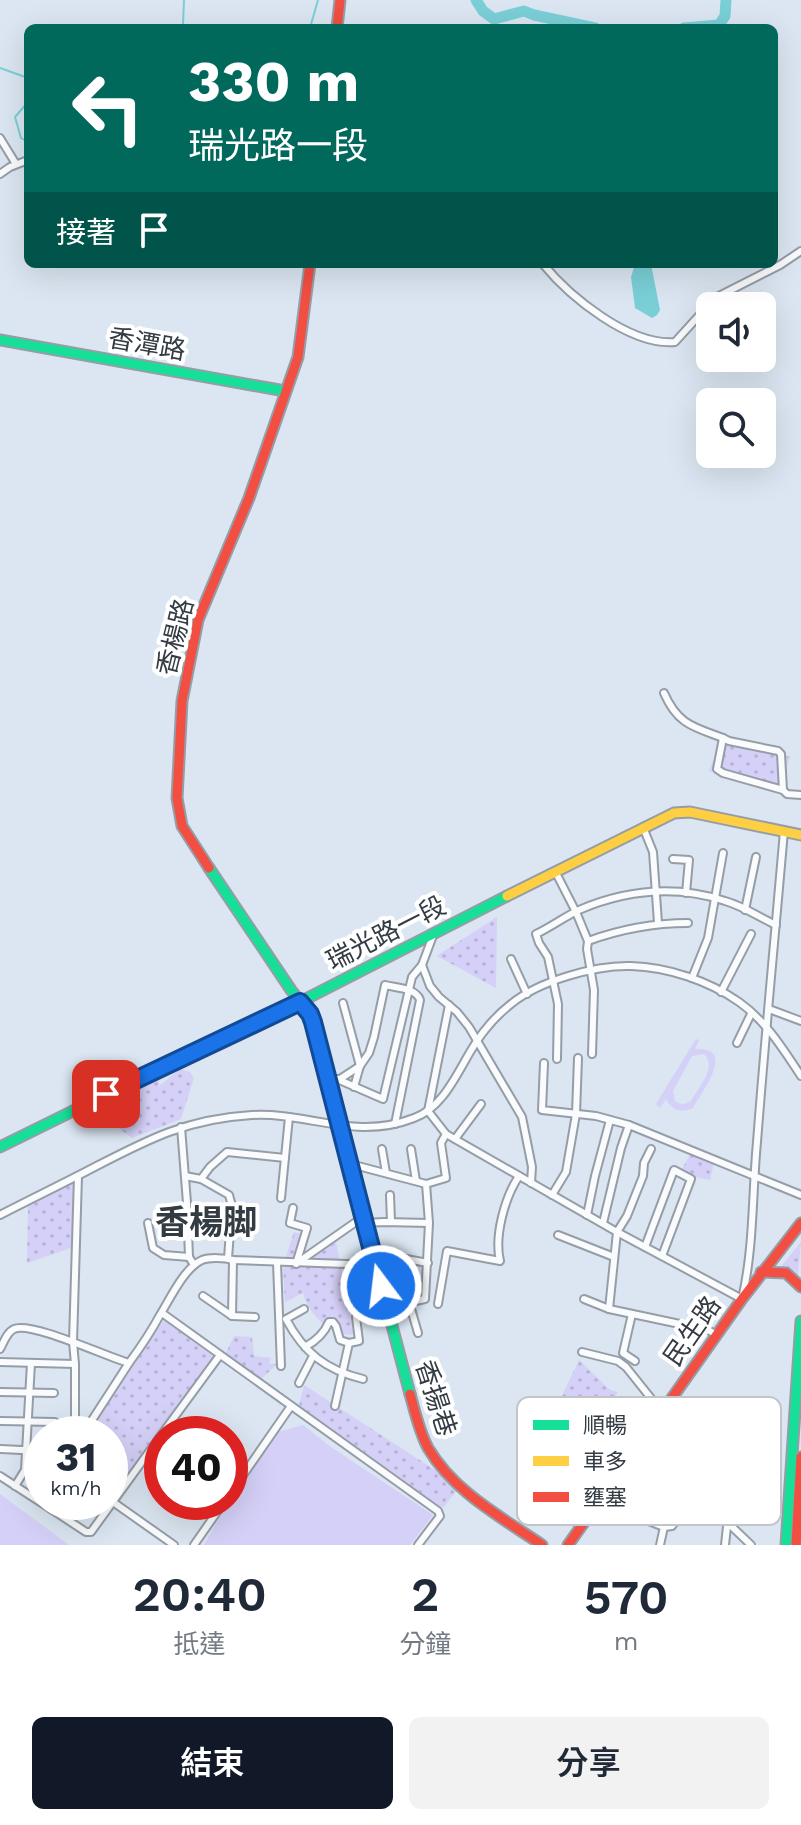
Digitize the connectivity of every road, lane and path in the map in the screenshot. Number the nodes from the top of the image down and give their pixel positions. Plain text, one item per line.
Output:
1 (340, 0) edge
2 (337, 24) edge
3 (0, 138) edge
4 (24, 161) edge
5 (16, 164) junction
6 (0, 174) edge
7 (801, 251) edge
8 (778, 266) edge
9 (309, 268) edge
10 (546, 268) edge
11 (774, 268) edge
12 (0, 340) edge
13 (285, 391) junction
14 (664, 693) dead end
15 (723, 738) junction
16 (785, 792) junction
17 (801, 795) edge
18 (643, 827) junction
19 (784, 831) junction
20 (801, 835) edge
21 (723, 853) dead end
22 (756, 857) dead end
23 (673, 859) dead end
24 (555, 871) junction
25 (656, 890) junction
26 (686, 893) junction
27 (715, 899) junction
28 (745, 910) junction
29 (576, 912) junction
30 (658, 923) junction
31 (688, 923) dead end
32 (776, 925) junction
33 (434, 933) junction
34 (751, 934) dead end
35 (588, 941) junction
36 (511, 959) dead end
37 (422, 965) junction
38 (591, 970) junction
39 (692, 978) junction
40 (552, 981) junction
41 (408, 990) junction
42 (721, 992) junction
43 (527, 994) junction
44 (300, 1002) junction
45 (343, 1003) dead end
46 (449, 1005) junction
47 (769, 1009) junction
48 (751, 1014) junction
49 (801, 1021) edge
50 (767, 1027) junction
51 (478, 1041) junction
52 (737, 1043) dead end
53 (592, 1054) dead end
54 (578, 1058) dead end
55 (557, 1059) dead end
56 (544, 1063) dead end
57 (360, 1066) junction
58 (801, 1076) edge
59 (332, 1080) junction
60 (354, 1087) junction
61 (481, 1104) dead end
62 (428, 1111) junction
63 (576, 1114) junction
64 (289, 1117) junction
65 (610, 1120) junction
66 (395, 1124) junction
67 (629, 1125) junction
68 (339, 1126) junction
69 (181, 1127) junction
70 (446, 1134) junction
71 (455, 1139) junction
72 (0, 1147) edge
73 (382, 1149) dead end
74 (411, 1149) dead end
75 (651, 1149) dead end
76 (285, 1158) junction
77 (349, 1166) junction
78 (386, 1173) junction
79 (78, 1176) junction
80 (185, 1176) junction
81 (519, 1176) junction
82 (754, 1177) junction
83 (201, 1179) junction
84 (416, 1181) junction
85 (531, 1183) junction
86 (426, 1184) junction
87 (390, 1195) dead end
88 (552, 1195) junction
89 (801, 1195) edge
90 (281, 1198) dead end
91 (293, 1208) dead end
92 (0, 1215) edge
93 (587, 1215) junction
94 (364, 1220) junction
95 (391, 1222) junction
96 (148, 1223) dead end
97 (429, 1223) junction
98 (603, 1223) junction
99 (801, 1223) edge
100 (617, 1232) junction
101 (558, 1235) dead end
102 (645, 1247) junction
103 (662, 1256) junction
104 (189, 1257) junction
105 (614, 1257) junction
106 (230, 1259) junction
107 (406, 1259) dead end
108 (277, 1263) junction
109 (428, 1263) junction
110 (296, 1264) junction
111 (194, 1265) junction
112 (375, 1265) junction
113 (761, 1272) junction
114 (801, 1287) edge
115 (203, 1296) dead end
116 (584, 1299) dead end
117 (742, 1299) junction
118 (409, 1302) junction
119 (438, 1304) dead end
120 (387, 1307) junction
121 (304, 1309) dead end
122 (609, 1309) junction
123 (162, 1313) junction
124 (632, 1314) junction
125 (232, 1316) junction
126 (255, 1317) dead end
127 (801, 1321) edge
128 (4, 1333) edge
129 (418, 1333) dead end
130 (717, 1335) junction
131 (73, 1342) junction
132 (349, 1343) junction
133 (305, 1347) junction
134 (0, 1349) edge
135 (582, 1352) dead end
136 (220, 1355) junction
137 (313, 1356) junction
138 (635, 1361) dead end
139 (0, 1362) edge
140 (31, 1363) junction
141 (129, 1363) junction
142 (75, 1364) junction
143 (281, 1366) dead end
144 (343, 1374) junction
145 (363, 1379) dead end
146 (299, 1383) dead end
147 (0, 1392) edge
148 (29, 1393) junction
149 (54, 1393) dead end
150 (650, 1397) edge
151 (673, 1397) edge
152 (291, 1406) junction
153 (335, 1406) dead end
154 (28, 1416) edge
155 (75, 1416) edge
156 (95, 1416) edge
157 (175, 1416) edge
158 (0, 1421) edge
159 (24, 1422) edge
160 (1, 1449) edge
161 (24, 1451) edge
162 (801, 1457) edge
163 (144, 1459) edge
164 (248, 1468) edge
165 (24, 1472) edge
166 (0, 1476) edge
167 (128, 1481) edge
168 (15, 1486) junction
169 (24, 1492) edge
170 (128, 1513) edge
171 (68, 1520) edge
172 (100, 1520) edge
173 (211, 1520) edge
174 (582, 1525) edge
175 (659, 1525) edge
176 (673, 1525) edge
177 (727, 1525) edge
178 (730, 1525) edge
179 (664, 1527) junction
180 (174, 1545) edge
181 (194, 1545) edge
182 (418, 1545) edge
183 (542, 1545) edge
184 (568, 1545) edge
185 (660, 1545) edge
186 (725, 1545) edge
187 (751, 1545) edge
188 (786, 1545) edge
189 (796, 1545) edge

1 - 2 street
3 - 5 street
4 - 5 street
5 - 6 street
7 - 8 street
9 - 13 street, 香楊路
10 - 11 street
12 - 13 street, 香潭路
13 - 44 street, 香楊路
14 - 15 street
15 - 16 street
15 - 16 street
16 - 17 street
18 - 19 street, 瑞光路一段
18 - 24 street, 瑞光路一段
18 - 25 street
19 - 20 street, 瑞光路一段
19 - 32 street
21 - 27 street
22 - 28 street
23 - 26 street
24 - 29 street
24 - 33 street, 瑞光路一段
25 - 26 street
25 - 29 street
25 - 30 street
26 - 27 street
27 - 28 street
27 - 39 street
28 - 32 street
29 - 35 street
29 - 40 street
30 - 31 street
30 - 35 street
32 - 47 street
33 - 37 street
33 - 44 street, 瑞光路一段
34 - 42 street
35 - 38 street
36 - 43 street
37 - 41 street
37 - 46 street
38 - 39 street
38 - 40 street
38 - 53 street
39 - 42 street
40 - 43 street
40 - 55 street
41 - 57 street
41 - 60 street
41 - 66 street
42 - 48 street
43 - 51 street
44 - 59 street, 香揚巷
44 - 72 street, 瑞光路一段
45 - 57 street
46 - 51 street
46 - 62 street
47 - 49 street
47 - 50 street
48 - 50 street
48 - 52 street
50 - 58 street
50 - 82 street
51 - 62 street
51 - 85 street
54 - 63 street
56 - 63 street
57 - 59 street
57 - 60 street
59 - 60 street
59 - 68 street, 香揚巷
61 - 71 street
62 - 66 street
62 - 70 street
63 - 65 street
63 - 88 street
64 - 68 street
64 - 69 street
64 - 76 street
65 - 67 street
65 - 93 street
66 - 68 street
67 - 82 street
67 - 98 street
68 - 77 street, 香揚巷
69 - 79 street
69 - 80 street
70 - 71 street
70 - 86 street
71 - 81 street
73 - 78 street
74 - 84 street
75 - 100 street
76 - 83 street
76 - 90 street
77 - 78 street
77 - 94 street, 香揚巷
78 - 84 street
79 - 92 street
79 - 131 street
80 - 83 street
80 - 104 street
81 - 85 street
81 - 119 street
82 - 89 street
82 - 117 street
83 - 106 street
84 - 86 street
85 - 88 street
86 - 97 street
87 - 95 street
88 - 93 street
91 - 110 street
93 - 98 street
94 - 95 street
94 - 110 street
94 - 112 street, 香揚巷
95 - 97 street
96 - 104 street
97 - 109 street
98 - 100 street
99 - 113 street, 民生路
100 - 102 street
100 - 105 street
101 - 105 street
102 - 103 street
102 - 103 street
103 - 117 street
104 - 111 street
105 - 122 street
106 - 108 street
106 - 111 street
106 - 125 street
107 - 109 street
108 - 110 street
108 - 143 street
109 - 118 street
110 - 112 street
111 - 123 street
112 - 120 street, 香揚巷
113 - 114 street
113 - 117 street, 民生路
115 - 125 street
116 - 122 street
117 - 130 street, 民生路
118 - 120 street
118 - 129 street, 香揚巷
120 - 132 street
120 - 183 street, 香揚巷
121 - 133 street
122 - 124 street
123 - 136 street
123 - 141 street
124 - 130 street
124 - 138 street
125 - 126 street
127 - 188 street
128 - 131 street
128 - 134 street
130 - 151 street, 民生路
131 - 141 street
131 - 142 street
132 - 133 street
132 - 144 street
133 - 137 street
135 - 150 street
136 - 152 street
136 - 157 street
137 - 144 street
137 - 146 street
139 - 140 street
140 - 142 street
140 - 148 street
141 - 156 street
142 - 155 street
144 - 145 street
144 - 153 street
147 - 148 street
148 - 149 street
148 - 154 street
152 - 164 street
152 - 182 street
158 - 159 street
160 - 161 street
162 - 189 street
163 - 167 street
165 - 168 street
166 - 168 street
168 - 169 street
170 - 180 street
171 - 172 street
173 - 181 street
174 - 184 street, 民生路
175 - 179 street
176 - 179 street
177 - 186 street
178 - 187 street
179 - 185 street

